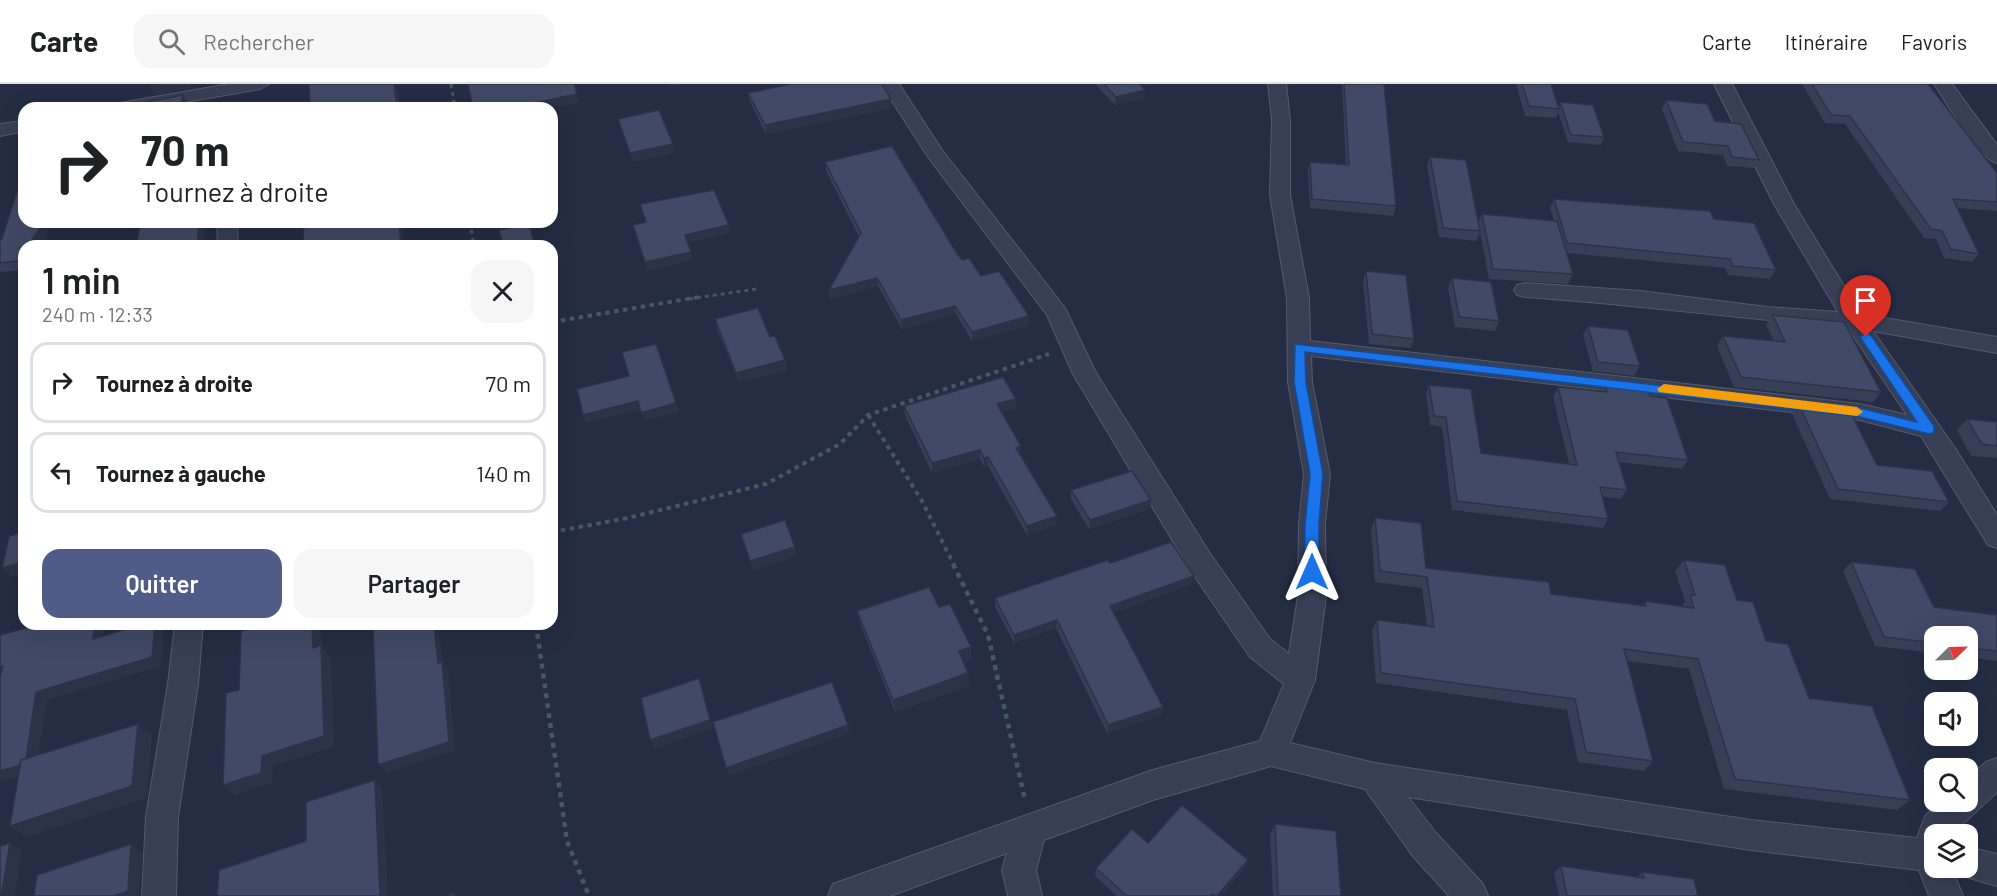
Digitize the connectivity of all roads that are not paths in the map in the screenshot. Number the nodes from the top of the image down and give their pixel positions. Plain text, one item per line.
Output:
1 (260, 84) edge
2 (890, 84) edge
3 (1277, 84) edge
4 (1723, 84) edge
5 (1943, 84) edge
6 (236, 92) edge
7 (164, 102) edge
8 (18, 127) edge
9 (0, 130) edge
10 (1997, 157) edge
11 (1525, 290) dead end
12 (1853, 320) junction
13 (1995, 344) edge
14 (1299, 347) junction
15 (1929, 429) junction
16 (1985, 495) edge
17 (1997, 537) edge
18 (188, 630) edge
19 (1300, 680) junction
20 (1271, 752) junction
21 (1997, 772) edge
22 (1375, 777) junction
23 (1978, 789) edge
24 (1953, 812) edge
25 (1939, 824) edge
26 (1031, 827) junction
27 (1924, 854) edge
28 (1978, 865) edge
29 (1997, 870) edge
30 (1940, 878) edge
31 (159, 896) edge
32 (845, 896) edge
33 (1025, 896) edge
34 (1471, 896) edge
35 (1946, 896) edge

1 - 6 street
2 - 19 street
3 - 14 street
4 - 12 street
5 - 10 street
6 - 7 street
8 - 9 street
11 - 12 street
12 - 13 street
12 - 15 street
14 - 15 street
14 - 19 street
15 - 16 street
16 - 17 street
18 - 31 street
19 - 20 street
20 - 22 street
20 - 26 street
21 - 23 street
22 - 27 street
22 - 34 street
24 - 25 street
26 - 32 street
26 - 33 street
28 - 29 street
30 - 35 street

